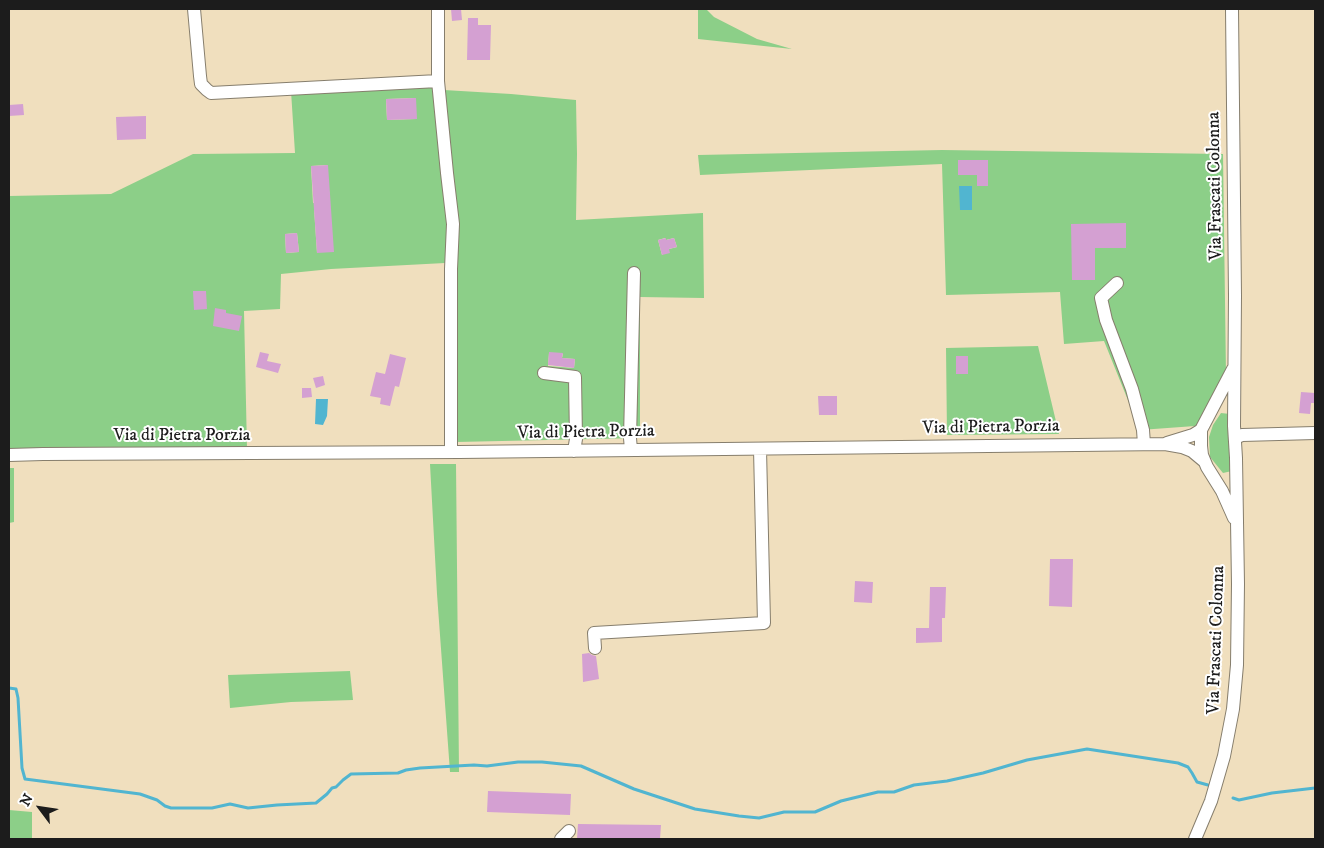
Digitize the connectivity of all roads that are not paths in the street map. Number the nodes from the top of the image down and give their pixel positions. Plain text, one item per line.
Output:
1 (194, 9) edge
2 (438, 9) edge
3 (1232, 9) edge
4 (438, 81) junction
5 (634, 273) dead end
6 (1117, 283) dead end
7 (1235, 362) junction
8 (544, 372) dead end
9 (1215, 405) junction
10 (1234, 415) junction
11 (1201, 430) junction
12 (1315, 433) edge
13 (1235, 438) junction
14 (1144, 444) junction
15 (1164, 444) junction
16 (760, 449) junction
17 (631, 450) junction
18 (569, 451) junction
19 (455, 452) junction
20 (9, 455) edge
21 (1204, 461) junction
22 (1236, 473) junction
23 (1215, 479) junction
24 (1238, 526) junction
25 (595, 648) dead end
26 (1195, 839) edge

1 - 4 street
2 - 4 street
3 - 7 street, Via Frascati Colonna
4 - 19 street
5 - 17 street
6 - 14 street
7 - 9 street, Via Frascati Colonna
7 - 10 street, Via Frascati Colonna
8 - 18 street
9 - 10 street
9 - 11 street, Via Frascati Colonna
10 - 13 street, Via Frascati Colonna
11 - 15 street
11 - 21 street, Via Frascati Colonna
12 - 13 street
13 - 22 street, Via Frascati Colonna
14 - 15 street, Via di Pietra Porzia
14 - 16 street, Via di Pietra Porzia
15 - 21 street
16 - 17 street, Via di Pietra Porzia
16 - 25 street
17 - 18 street, Via di Pietra Porzia
18 - 19 street, Via di Pietra Porzia
19 - 20 street, Via di Pietra Porzia
21 - 23 street, Via Frascati Colonna
22 - 23 street
22 - 24 street, Via Frascati Colonna
23 - 24 street, Via Frascati Colonna
24 - 26 street, Via Frascati Colonna

